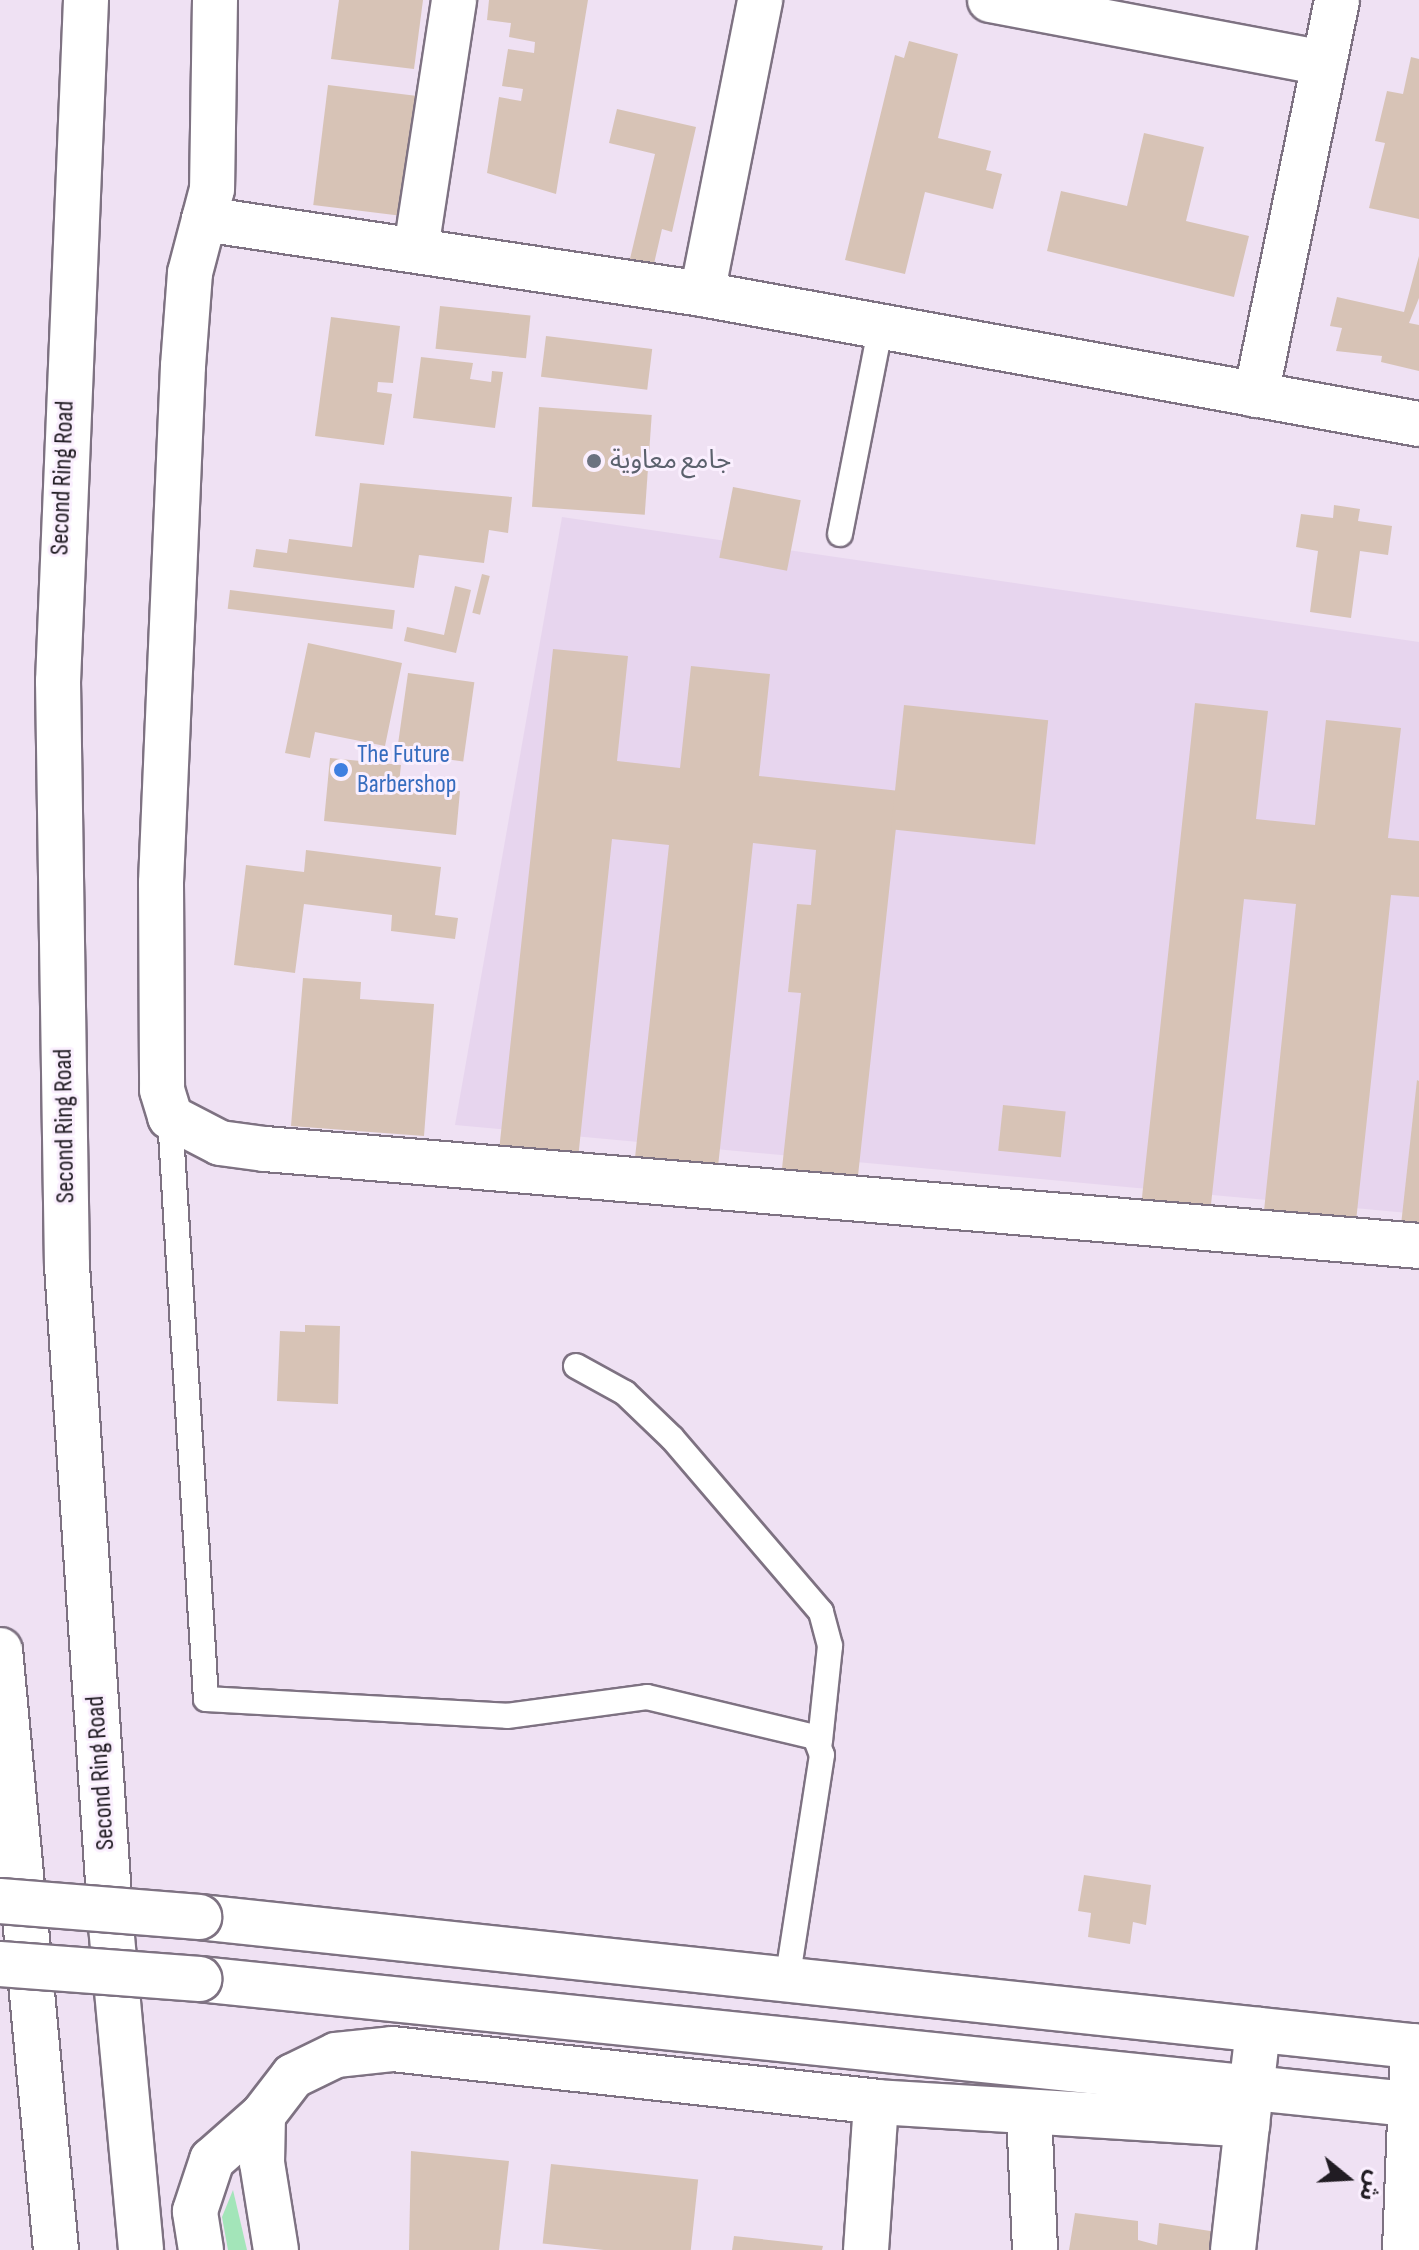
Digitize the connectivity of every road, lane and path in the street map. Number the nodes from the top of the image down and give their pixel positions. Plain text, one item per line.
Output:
1 (86, 0) edge
2 (215, 0) edge
3 (454, 0) edge
4 (760, 0) edge
5 (990, 0) edge
6 (1337, 0) edge
7 (1324, 63) junction
8 (204, 219) junction
9 (416, 249) junction
10 (702, 294) junction
11 (881, 325) junction
12 (1256, 395) junction
13 (1419, 424) edge
14 (840, 534) dead end
15 (170, 1117) junction
16 (1419, 1246) edge
17 (576, 1366) dead end
18 (0, 1650) edge
19 (820, 1741) junction
20 (0, 1901) edge
21 (0, 1964) edge
22 (787, 1982) junction
23 (1258, 2030) junction
24 (1416, 2046) edge
25 (876, 2102) junction
26 (1414, 2104) edge
27 (1248, 2105) junction
28 (1029, 2112) junction
29 (263, 2115) junction
30 (56, 2250) edge
31 (141, 2250) edge
32 (201, 2250) edge
33 (276, 2250) edge
34 (866, 2250) edge
35 (1035, 2250) edge
36 (1233, 2250) edge
37 (1405, 2250) edge

1 - 31 main road, Second Ring Road
2 - 8 main road
3 - 9 main road
4 - 10 main road
5 - 7 main road
6 - 7 main road
7 - 12 main road
8 - 9 main road
8 - 15 main road
9 - 10 main road
10 - 11 main road
11 - 12 main road
11 - 14 lane
12 - 13 main road
15 - 16 main road
15 - 19 lane
17 - 19 lane
18 - 30 main road
19 - 22 lane
20 - 22 main road, bridge
21 - 27 main road, bridge
22 - 23 main road
23 - 24 main road
23 - 27 main road
24 - 26 main road
25 - 28 main road
25 - 29 main road
25 - 34 main road
26 - 27 main road
26 - 37 main road
27 - 28 main road
27 - 36 main road
28 - 35 main road
29 - 32 main road
29 - 33 main road

